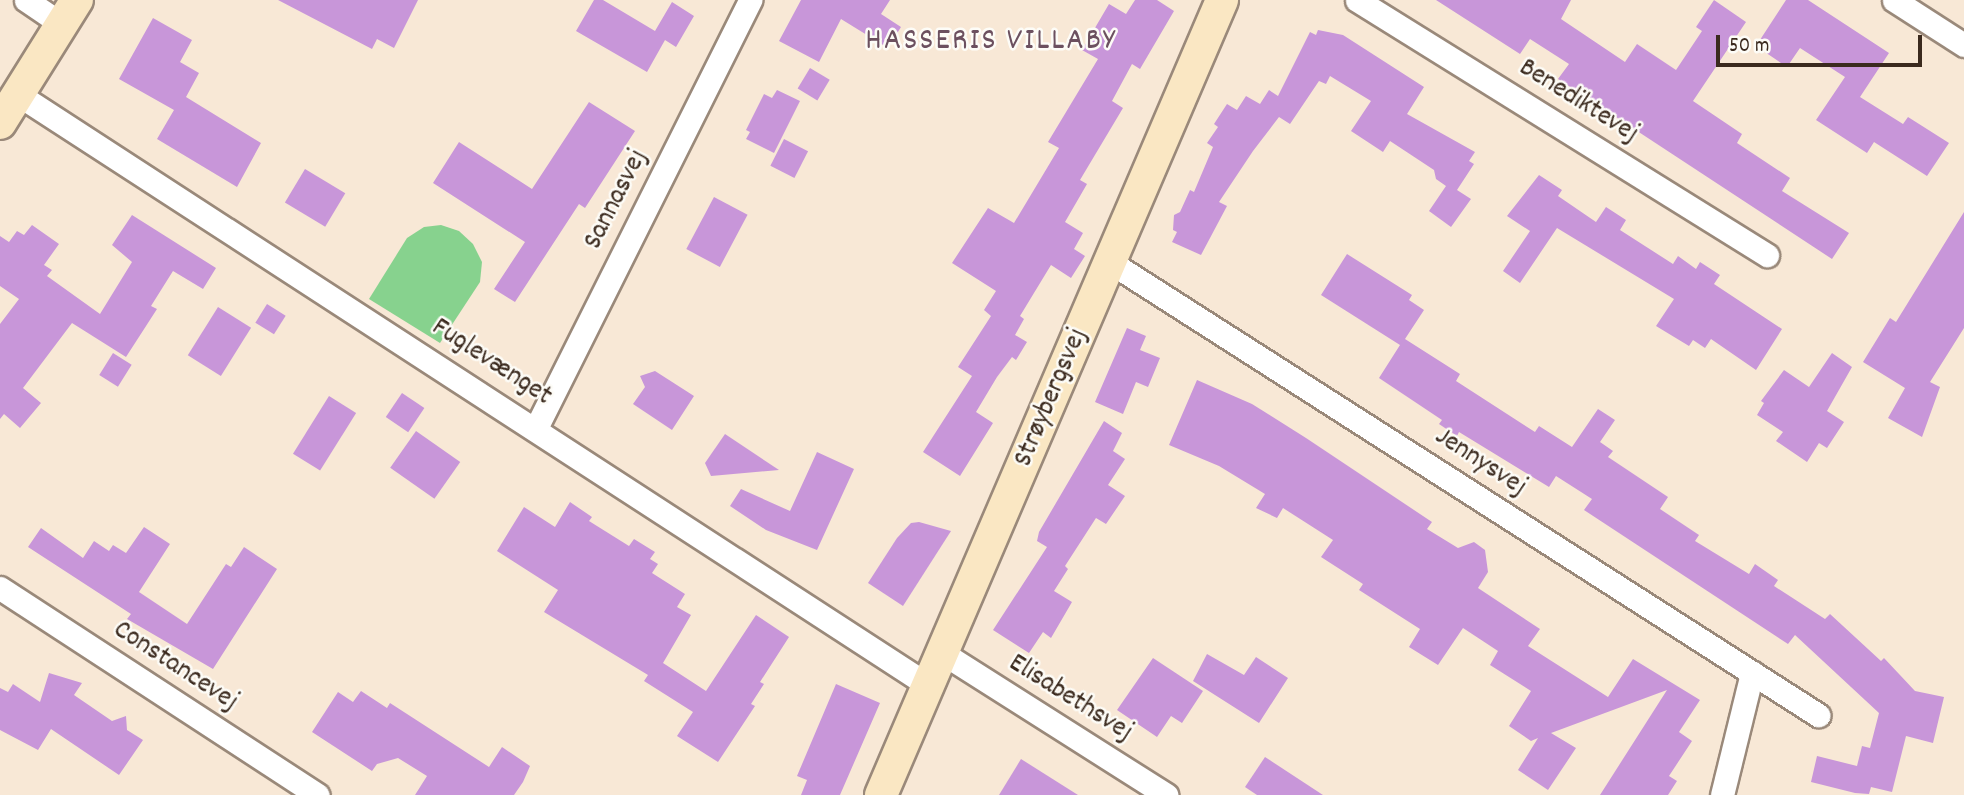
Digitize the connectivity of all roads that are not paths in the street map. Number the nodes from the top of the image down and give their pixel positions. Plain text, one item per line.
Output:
1 (26, 0) edge
2 (750, 0) edge
3 (1222, 0) edge
4 (1357, 0) edge
5 (1894, 0) edge
6 (70, 13) edge
7 (1964, 45) edge
8 (19, 94) junction
9 (0, 123) edge
10 (1767, 255) dead end
11 (1110, 262) junction
12 (536, 428) junction
13 (0, 588) edge
14 (942, 652) junction
15 (1752, 673) junction
16 (928, 685) junction
17 (1818, 715) dead end
18 (317, 795) edge
19 (881, 795) edge
20 (1166, 795) edge
21 (1721, 795) edge

1 - 6 street
2 - 12 street, Sannasvej
3 - 11 street, Strøybergsvej
4 - 10 street, Benediktevej
5 - 7 street
6 - 8 street
8 - 9 street
8 - 12 street, Fuglevænget
11 - 14 street, Strøybergsvej
11 - 15 street, Jennysvej
12 - 16 street, Fuglevænget
13 - 18 street, Constancevej
14 - 16 street, Strøybergsvej
14 - 20 street, Elisabethsvej
15 - 17 street, Jennysvej
15 - 21 street
16 - 19 street, Strøybergsvej

